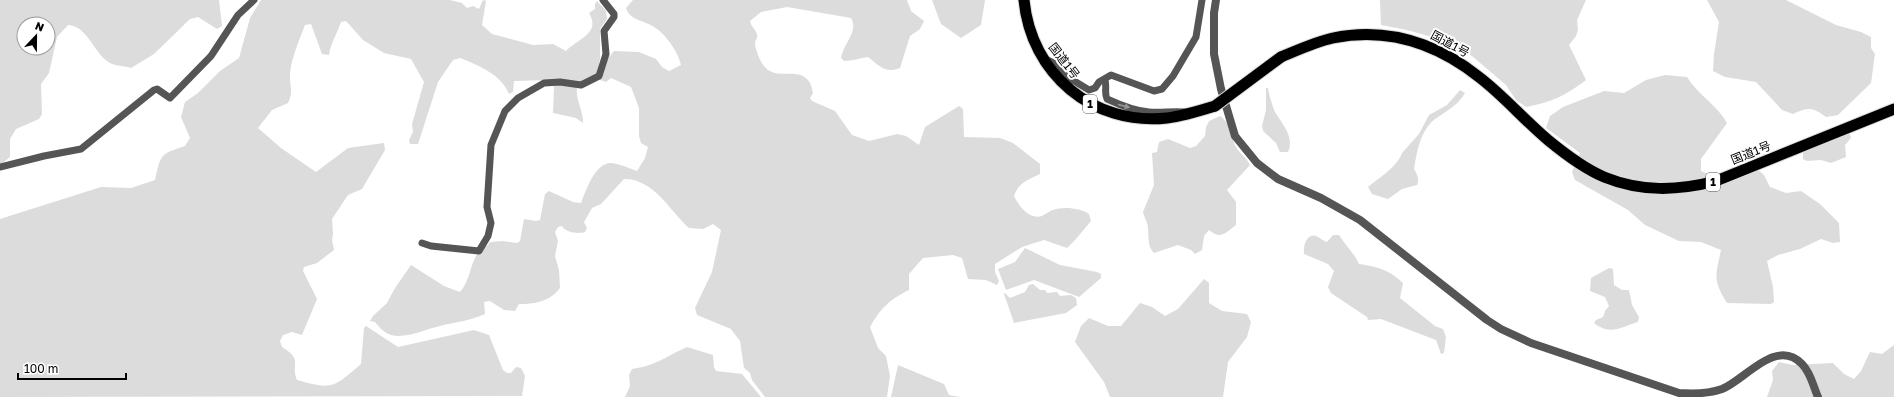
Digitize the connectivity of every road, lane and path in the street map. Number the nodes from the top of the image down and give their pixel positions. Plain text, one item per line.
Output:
1 (254, 0) edge
2 (603, 0) edge
3 (1024, 0) edge
4 (1202, 0) edge
5 (1216, 0) edge
6 (1043, 58) junction
7 (1105, 80) junction
8 (1894, 109) edge
9 (1190, 113) junction
10 (0, 167) edge
11 (422, 243) dead end
12 (1818, 397) edge

1 - 10 street
2 - 11 street
3 - 6 highway, 国道1号 / 1
4 - 7 street
5 - 12 street
6 - 7 street
6 - 9 highway, 国道1号 / 1
7 -> 9 street
8 - 9 highway, 国道1号 / 1, bridge

